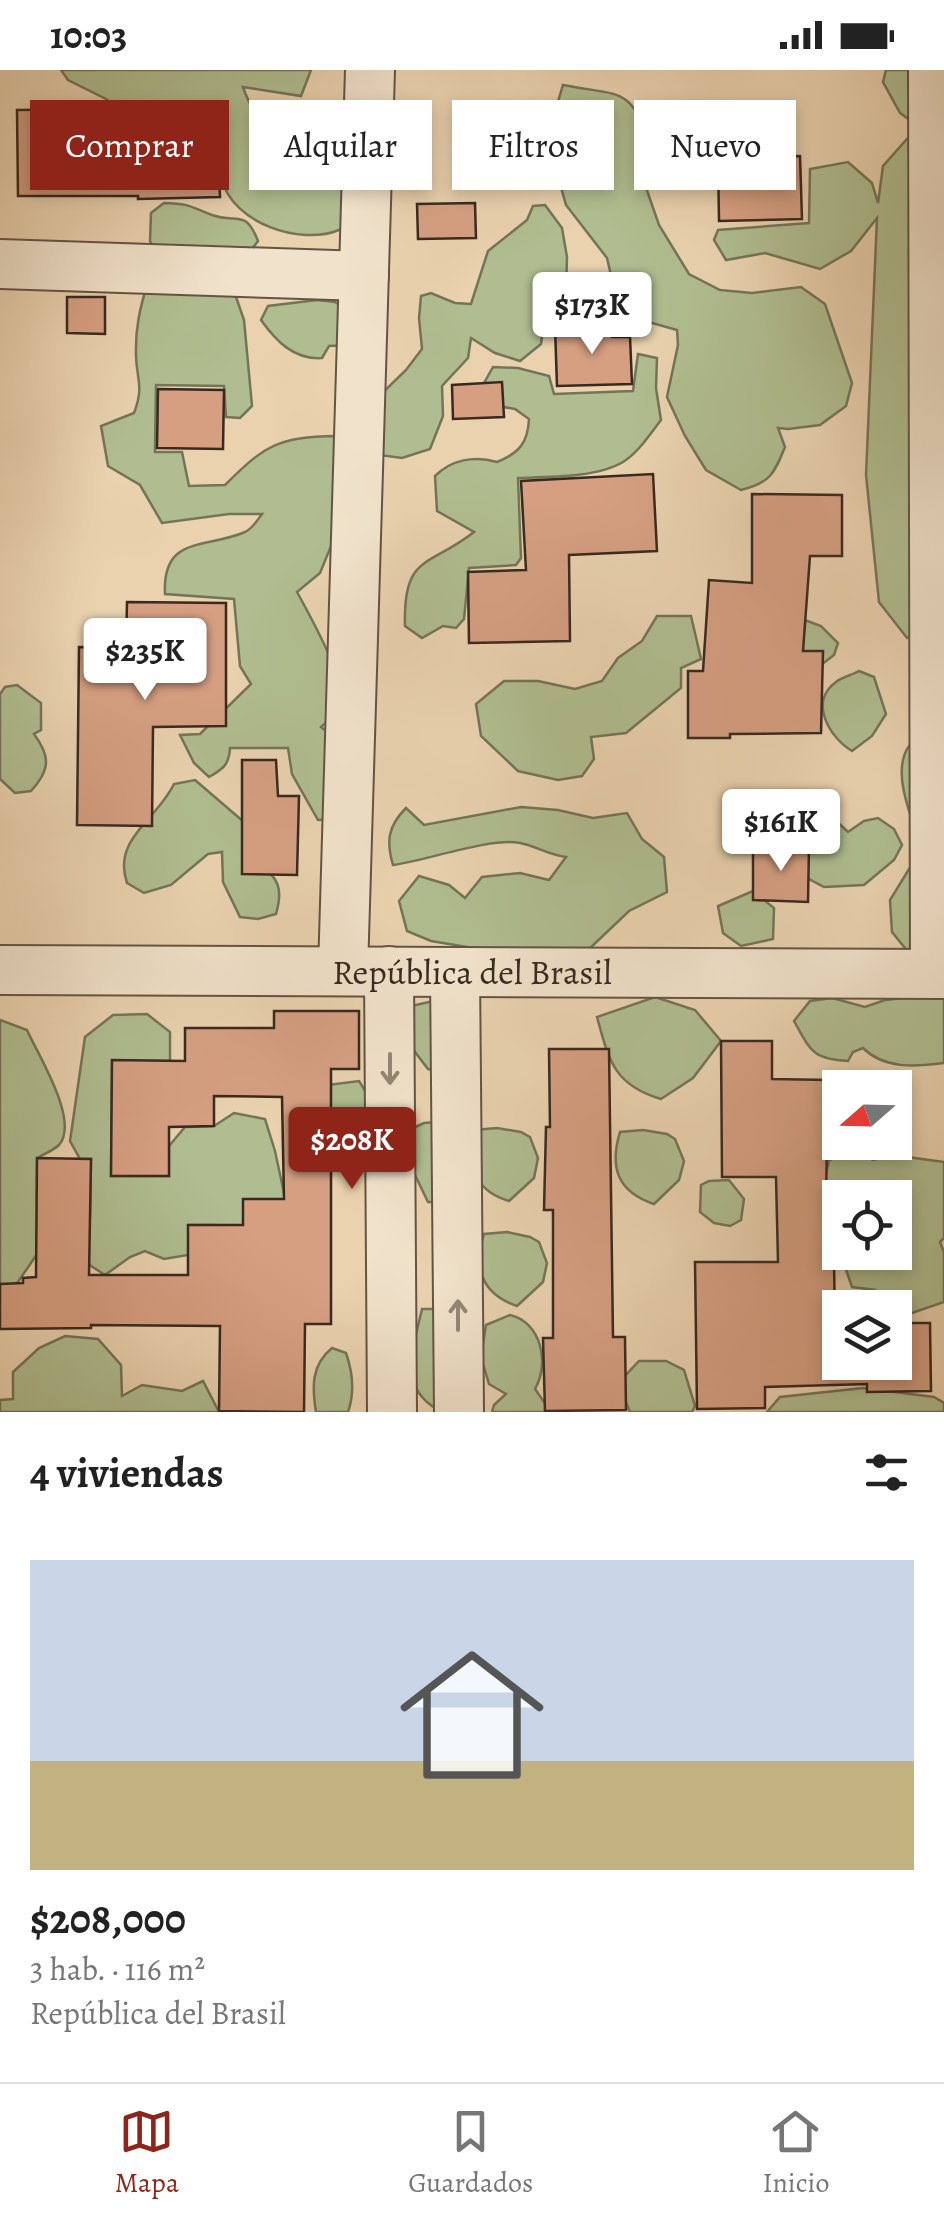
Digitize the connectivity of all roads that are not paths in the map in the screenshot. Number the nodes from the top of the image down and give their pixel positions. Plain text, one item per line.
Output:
1 (370, 70) edge
2 (933, 70) edge
3 (0, 264) edge
4 (364, 276) junction
5 (0, 970) edge
6 (343, 971) junction
7 (390, 972) junction
8 (455, 972) junction
9 (940, 974) edge
10 (392, 1412) edge
11 (459, 1412) edge

1 - 4 street
2 - 9 street
3 - 4 street
4 - 6 street
5 - 6 street, República del Brasil
6 - 7 street, República del Brasil
7 - 8 street, República del Brasil
7 -> 10 street
8 - 9 street, República del Brasil
11 -> 8 street

